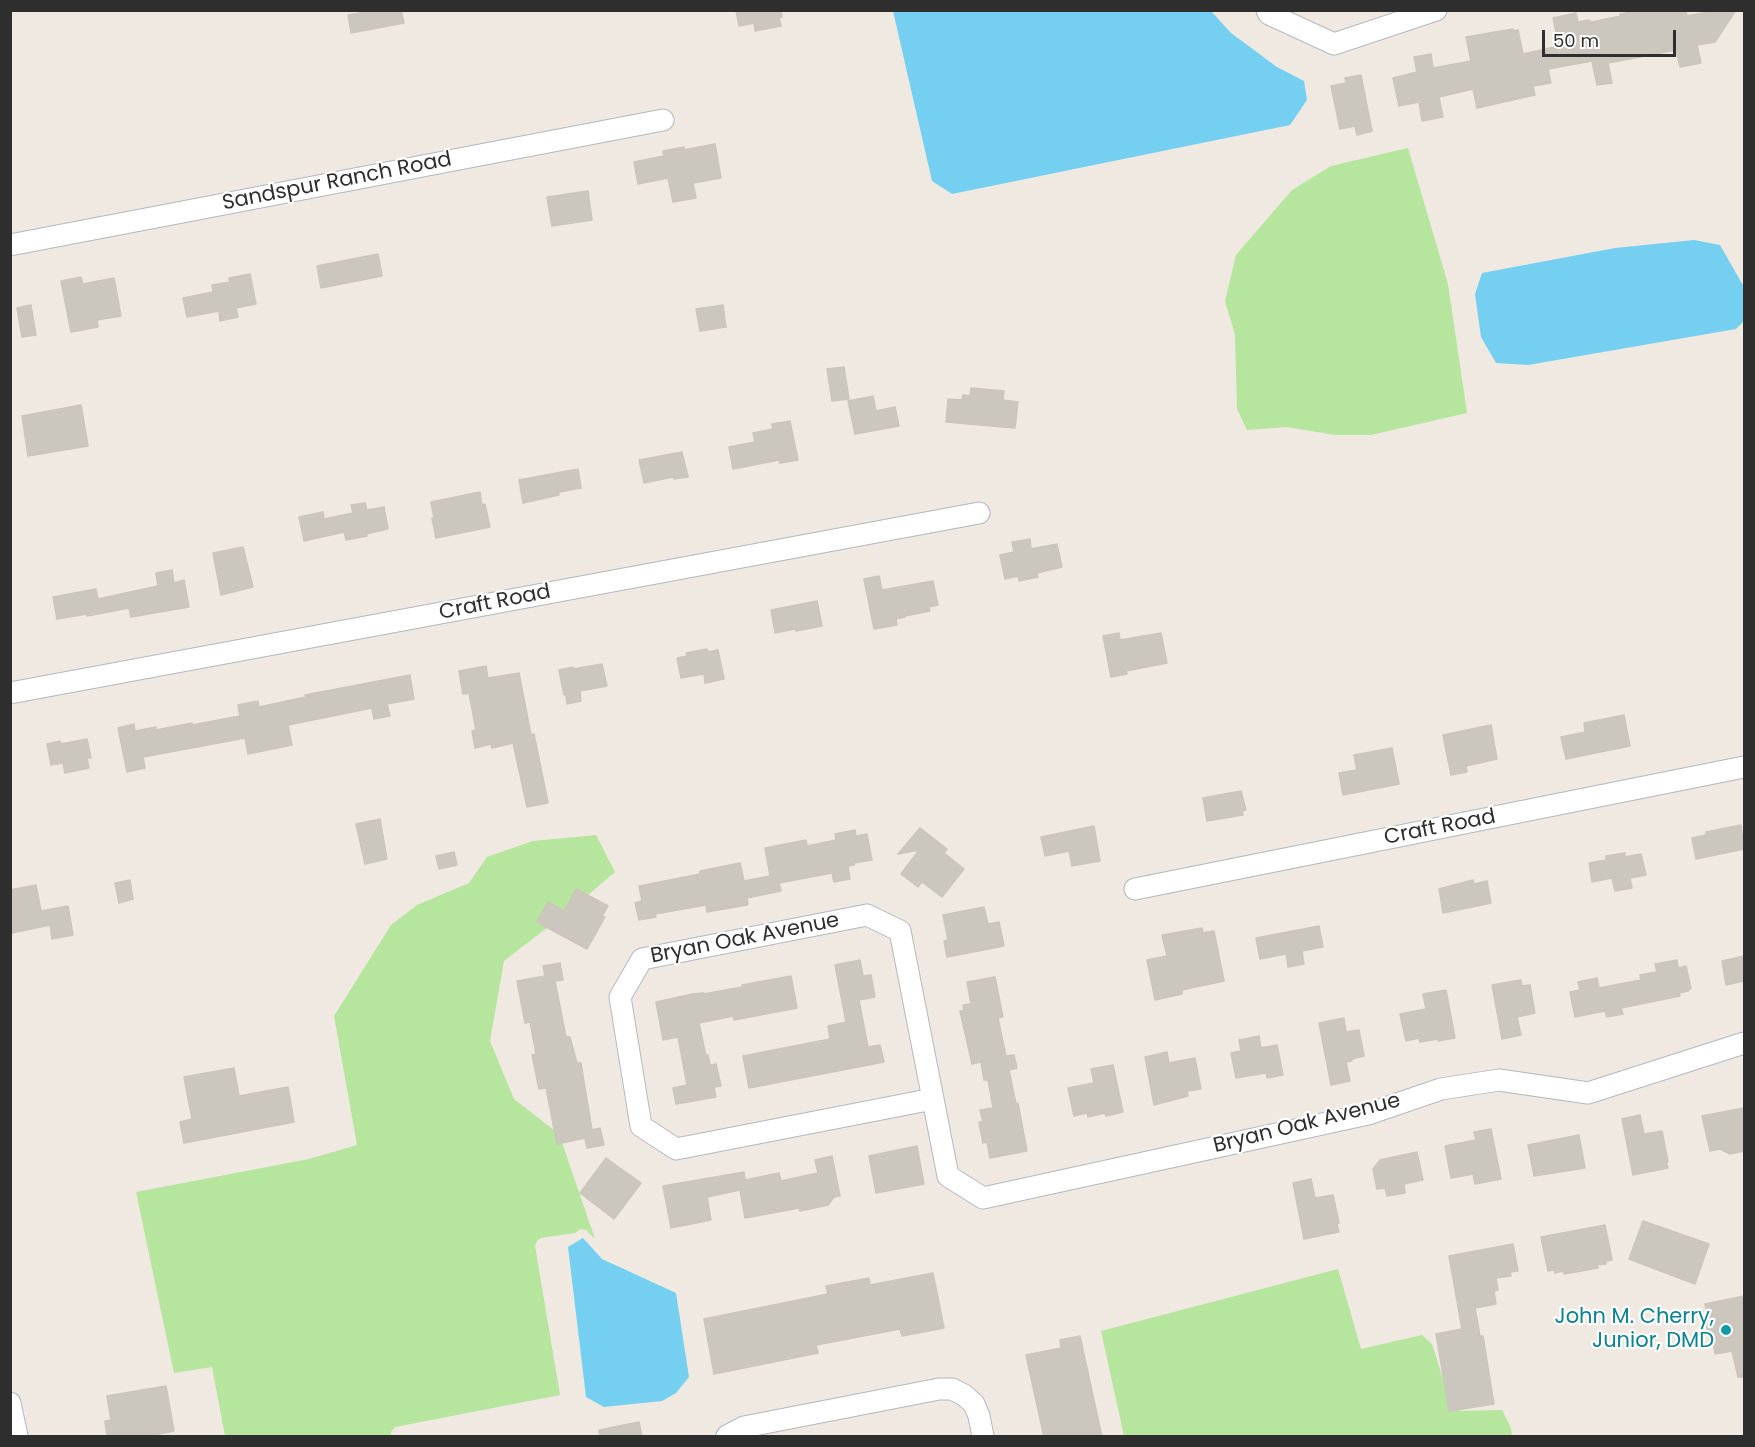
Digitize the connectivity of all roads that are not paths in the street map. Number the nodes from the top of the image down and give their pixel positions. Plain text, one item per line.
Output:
1 (1267, 10) edge
2 (1436, 10) edge
3 (663, 120) dead end
4 (10, 245) edge
5 (978, 513) dead end
6 (10, 693) edge
7 (1744, 767) edge
8 (1135, 889) dead end
9 (1744, 1042) edge
10 (933, 1098) junction
11 (10, 1403) edge
12 (17, 1437) edge
13 (727, 1437) edge
14 (983, 1437) edge

1 - 2 street
3 - 4 street, Sandspur Ranch Road
5 - 6 street, Craft Road
7 - 8 street, Craft Road
9 - 10 street, Bryan Oak Avenue
10 - 10 street, Bryan Oak Avenue
11 - 12 street
13 - 14 street

